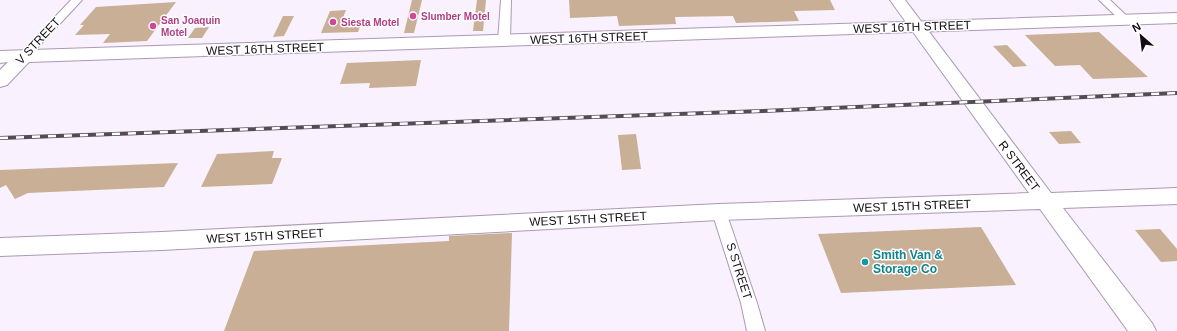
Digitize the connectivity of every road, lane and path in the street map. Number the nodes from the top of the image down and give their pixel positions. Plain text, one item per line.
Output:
1 (76, 0) edge
2 (506, 0) edge
3 (897, 0) edge
4 (1104, 0) edge
5 (1177, 18) edge
6 (1126, 20) junction
7 (917, 27) junction
8 (504, 41) junction
9 (0, 57) edge
10 (23, 57) junction
11 (0, 81) edge
12 (1177, 196) edge
13 (1046, 201) junction
14 (719, 212) junction
15 (0, 247) edge
16 (756, 331) edge
17 (1143, 331) edge

1 - 10 street, V STREET
2 - 8 street
3 - 7 street, R STREET
4 - 6 street
5 - 6 main road, WEST 16TH STREET
6 - 7 main road, WEST 16TH STREET
7 - 8 main road, WEST 16TH STREET
7 - 13 street, R STREET
8 - 10 main road, WEST 16TH STREET
9 - 10 main road, WEST 16TH STREET
10 - 11 main road, V STREET
12 - 13 street, WEST 15TH STREET
13 - 14 street, WEST 15TH STREET
13 - 17 street, R STREET
14 - 15 street, WEST 15TH STREET
14 - 16 street, S STREET

